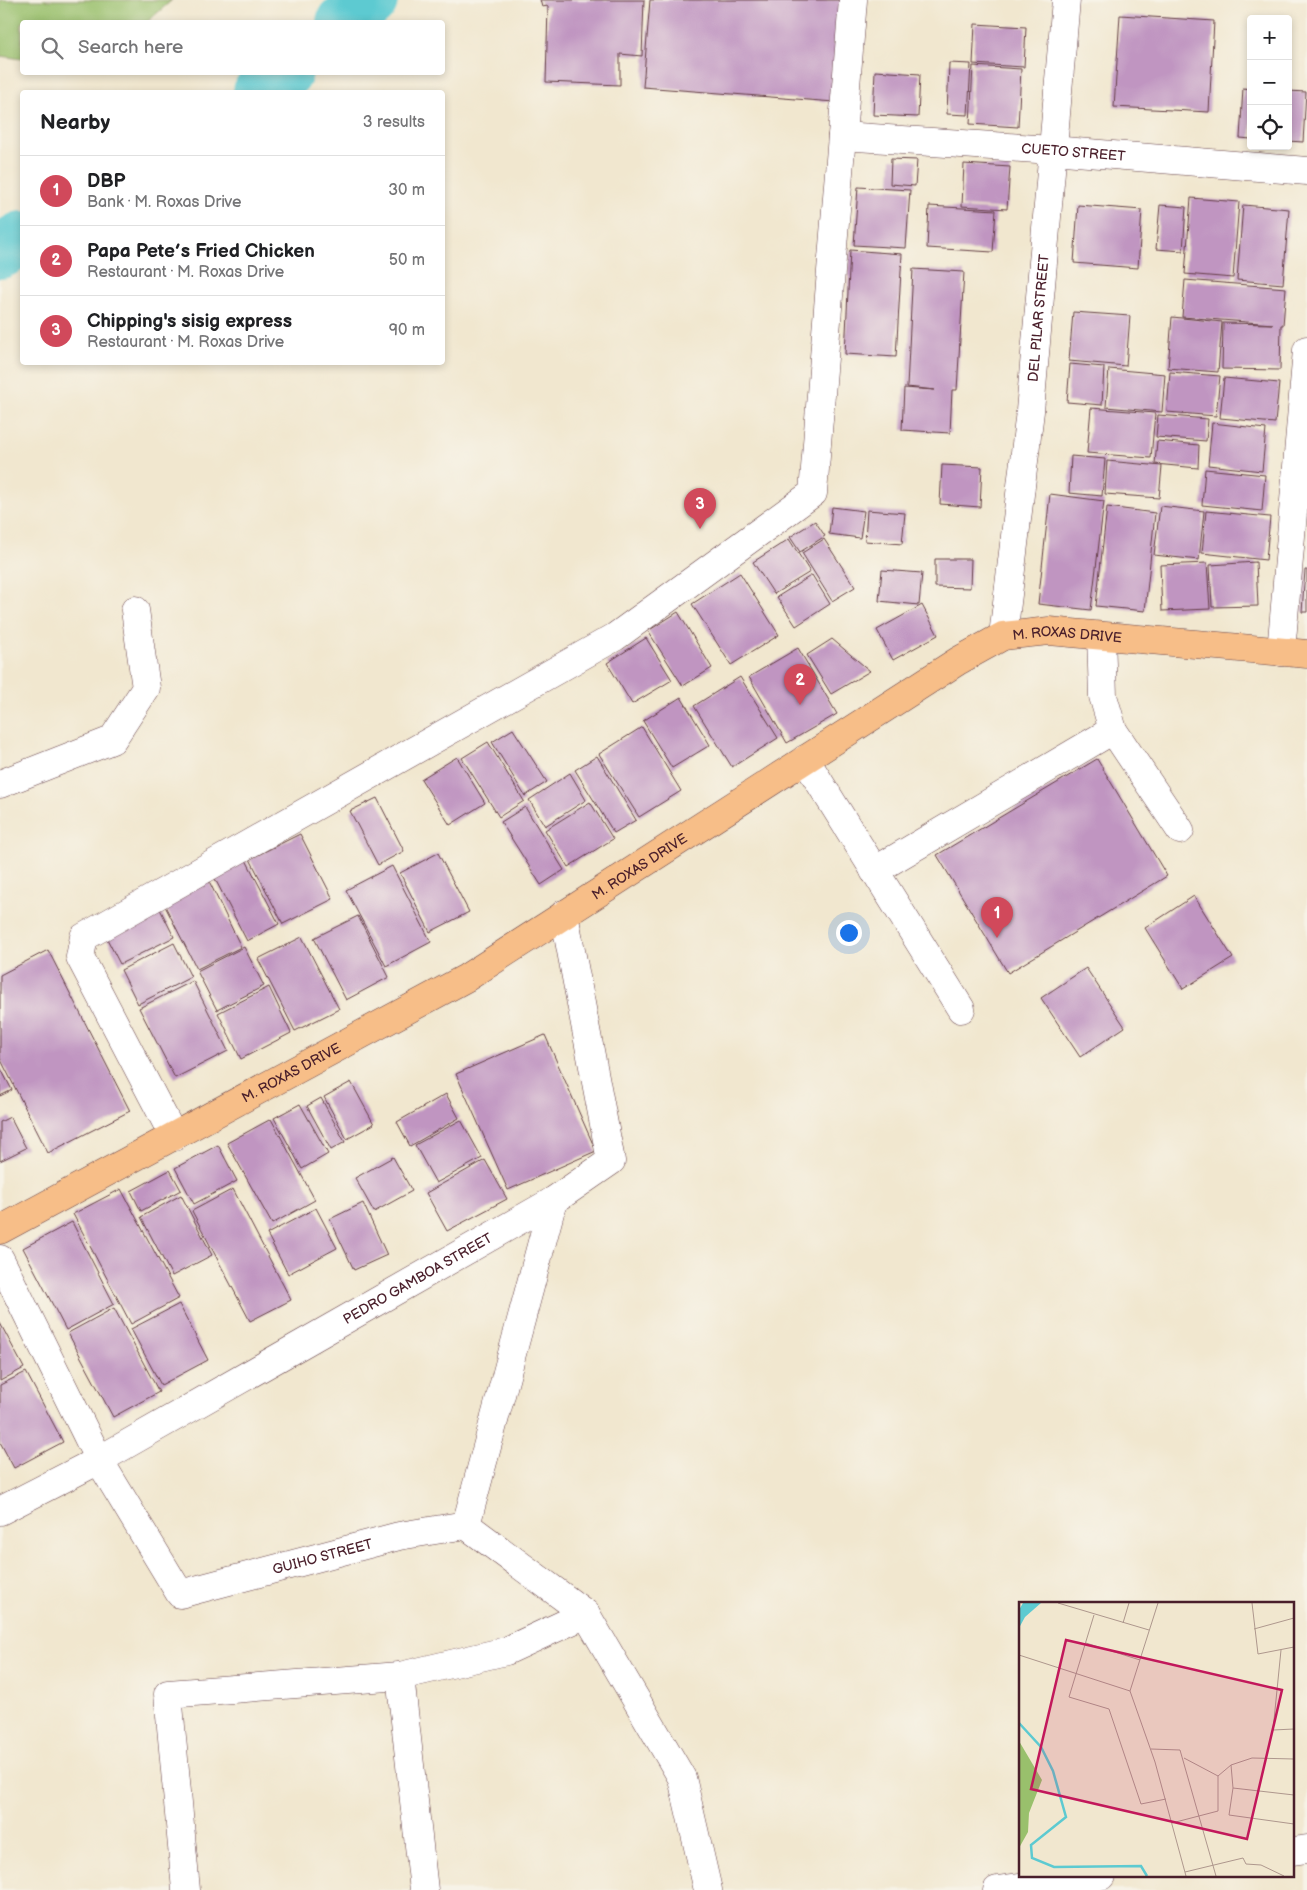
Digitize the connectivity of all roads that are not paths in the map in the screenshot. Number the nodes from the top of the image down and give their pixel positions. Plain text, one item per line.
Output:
1 (853, 0) edge
2 (1066, 0) edge
3 (842, 136) junction
4 (1052, 150) junction
5 (1307, 171) edge
6 (1307, 350) edge
7 (135, 610) dead end
8 (1003, 636) junction
9 (1101, 636) junction
10 (1294, 652) edge
11 (1113, 730) junction
12 (805, 759) junction
13 (0, 784) edge
14 (1180, 830) dead end
15 (874, 871) junction
16 (564, 914) junction
17 (961, 1010) dead end
18 (174, 1137) junction
19 (553, 1201) junction
20 (0, 1230) edge
21 (0, 1259) edge
22 (99, 1460) junction
23 (0, 1511) edge
24 (466, 1525) junction
25 (586, 1614) junction
26 (400, 1676) junction
27 (1307, 1849) edge
28 (1294, 1851) edge
29 (1086, 1878) edge
30 (186, 1890) edge
31 (424, 1890) edge
32 (708, 1890) edge
33 (997, 1890) edge

1 - 3 street
2 - 4 street, DEL PILAR STREET
3 - 4 street, CUETO STREET
3 - 18 street
4 - 5 street, CUETO STREET
4 - 8 street, DEL PILAR STREET
6 - 10 street
7 - 13 street
8 - 9 main road, M. ROXAS DRIVE
8 - 12 main road, M. ROXAS DRIVE
9 - 10 main road, M. ROXAS DRIVE
9 - 11 street
11 - 14 street
11 - 15 street
12 - 15 street
12 - 16 main road, M. ROXAS DRIVE
15 - 17 street
16 - 18 main road, M. ROXAS DRIVE
16 - 19 street, PEDRO GAMBOA STREET
18 - 20 main road, M. ROXAS DRIVE
19 - 22 street, PEDRO GAMBOA STREET
19 - 24 street
21 - 22 street
22 - 23 street, PEDRO GAMBOA STREET
22 - 24 street, GUIHO STREET
24 - 25 street
25 - 26 street
25 - 32 street
26 - 30 street
26 - 31 street
27 - 28 street
29 - 33 street

